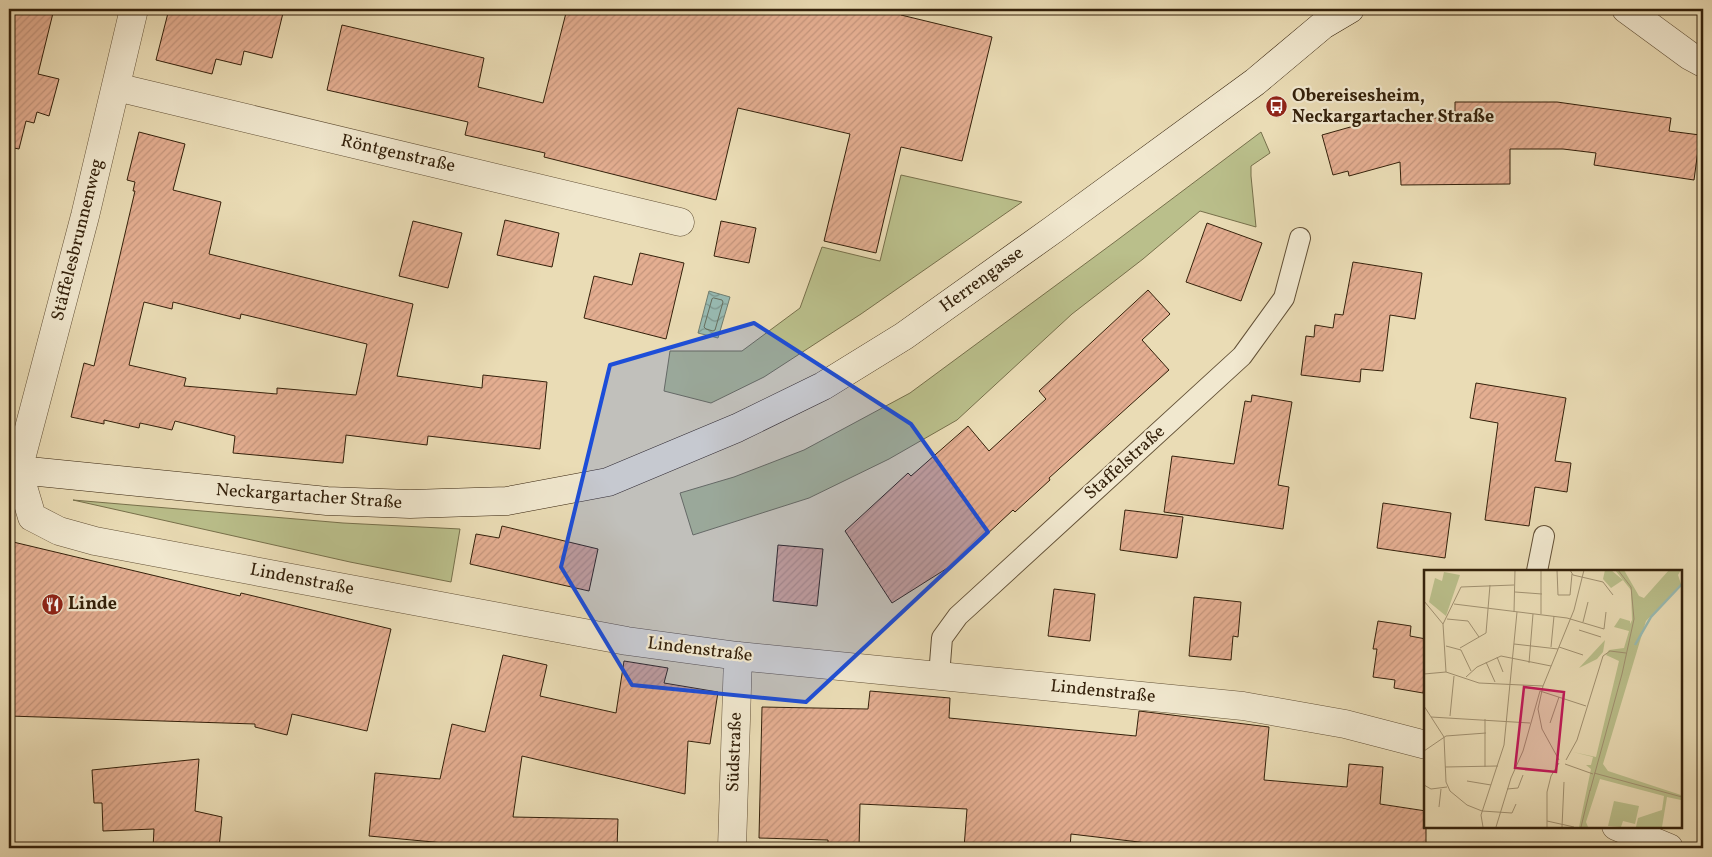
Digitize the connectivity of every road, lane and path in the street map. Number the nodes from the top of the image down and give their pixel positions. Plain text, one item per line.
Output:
1 (134, 9) edge
2 (1350, 9) edge
3 (1626, 9) edge
4 (1330, 17) edge
5 (1703, 63) edge
6 (116, 87) junction
7 (680, 222) dead end
8 (1300, 238) dead end
9 (13, 469) edge
10 (608, 482) joint
11 (1544, 536) dead end
12 (1537, 570) edge
13 (738, 656) junction
14 (939, 676) junction
15 (1424, 744) edge
16 (1618, 827) edge
17 (732, 848) edge
18 (1669, 848) edge

1 - 6 street, Stäffelesbrunnenweg
2 - 4 street
3 - 5 street
4 - 10 street, Herrengasse
6 - 7 street, Röntgenstraße
6 - 9 street, Stäffelesbrunnenweg
8 - 14 lane, Staffelstraße
9 - 10 street, Neckargartacher Straße
9 - 13 street, Lindenstraße
11 - 12 lane
13 - 14 street, Lindenstraße
13 - 17 street, Südstraße
14 - 15 street, Lindenstraße
16 - 18 street

